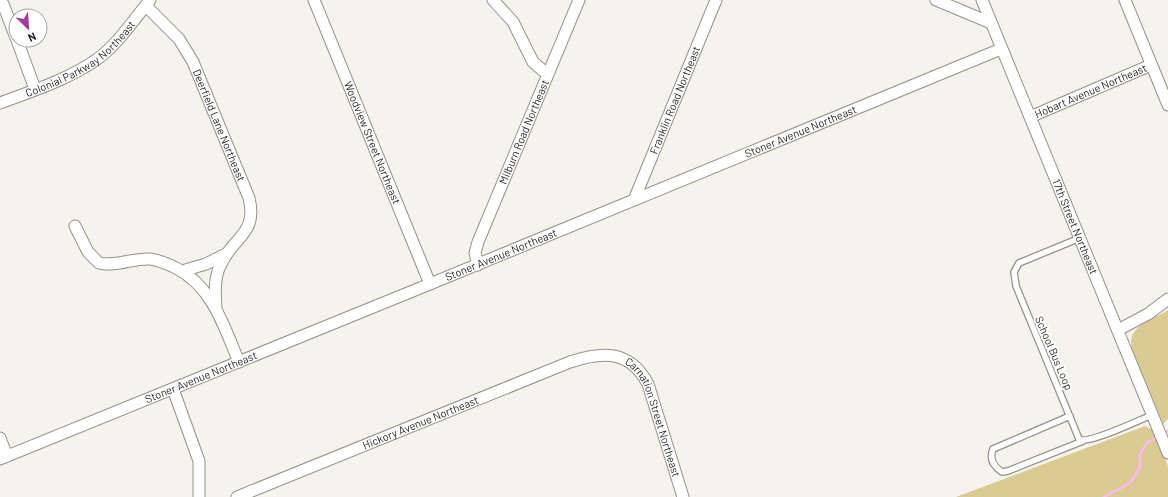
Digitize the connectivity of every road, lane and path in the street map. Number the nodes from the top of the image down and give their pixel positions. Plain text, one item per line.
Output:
1 (314, 0) edge
2 (493, 0) edge
3 (579, 0) edge
4 (716, 0) edge
5 (936, 0) edge
6 (982, 0) edge
7 (1125, 0) edge
8 (148, 3) edge
9 (3, 4) dead end
10 (8, 17) edge
11 (991, 23) junction
12 (19, 48) edge
13 (1001, 49) junction
14 (1151, 65) junction
15 (547, 74) junction
16 (35, 89) junction
17 (0, 103) edge
18 (1168, 105) edge
19 (1030, 117) junction
20 (634, 200) junction
21 (75, 226) dead end
22 (1080, 238) junction
23 (227, 253) junction
24 (478, 265) junction
25 (182, 271) junction
26 (430, 284) junction
27 (1168, 300) edge
28 (216, 307) junction
29 (1118, 330) junction
30 (606, 354) joint
31 (239, 362) junction
32 (173, 389) junction
33 (1152, 415) junction
34 (1070, 416) junction
35 (0, 438) edge
36 (1083, 441) junction
37 (1167, 450) edge
38 (4, 457) edge
39 (199, 497) edge
40 (237, 497) edge
41 (683, 497) edge

1 - 26 street, Woodview Street Northeast
2 - 15 street
3 - 15 street, Milburn Road Northeast
4 - 20 street, Franklin Road Northeast
5 - 11 street
6 - 11 street, 17th Street Northeast
7 - 14 street
8 - 16 street, Colonial Parkway Northeast
8 - 23 street, Deerfield Lane Northeast
9 - 10 street
11 - 13 street, 17th Street Northeast
12 - 16 street
13 - 19 street, 17th Street Northeast
13 - 20 street, Stoner Avenue Northeast
14 - 18 street
14 - 19 street, Hobart Avenue Northeast
15 - 24 street, Milburn Road Northeast
16 - 17 street, Colonial Parkway Northeast
19 - 22 street, 17th Street Northeast
20 - 24 street, Stoner Avenue Northeast
21 - 25 street
22 - 29 street, 17th Street Northeast
22 - 34 lane, School Bus Loop
23 - 25 street, Deerfield Lane Northeast
23 - 28 street, Deerfield Lane Northeast
24 - 26 street, Stoner Avenue Northeast
25 - 28 street, Deerfield Lane Northeast
26 - 31 street, Stoner Avenue Northeast
27 - 29 street
28 - 31 street, Deerfield Lane Northeast
29 - 33 street, 17th Street Northeast
30 - 40 street, Hickory Avenue Northeast
30 - 41 street, Carnation Street Northeast
31 - 32 street, Stoner Avenue Northeast
32 - 38 street, Stoner Avenue Northeast
32 - 39 street
33 - 36 lane
33 - 37 street, 17th Street Northeast
34 - 36 lane, School Bus Loop
34 - 36 lane
35 - 38 street

